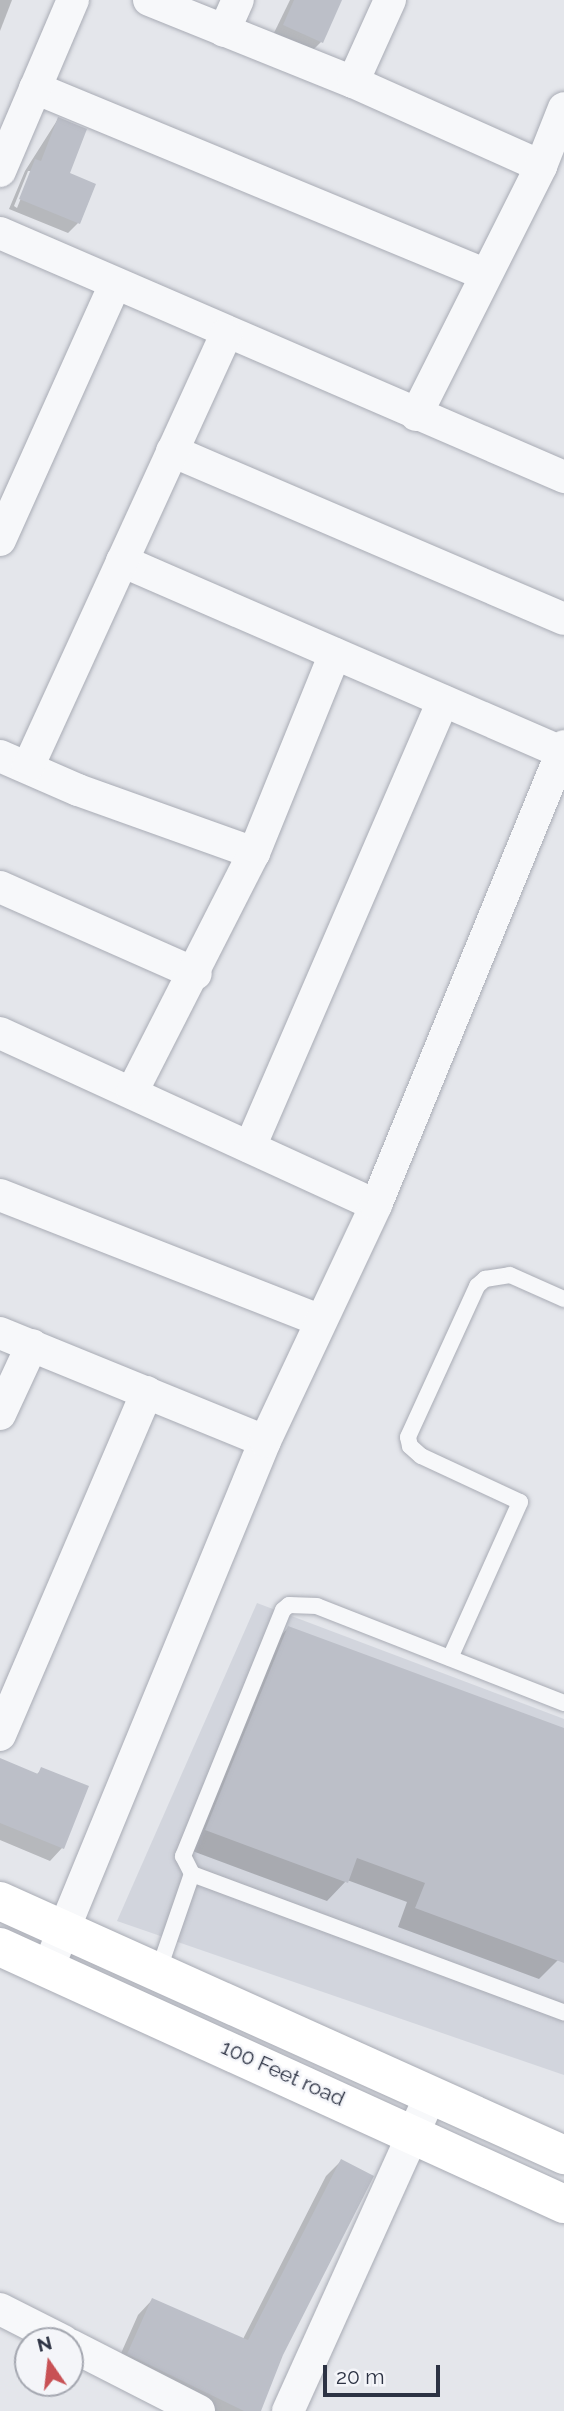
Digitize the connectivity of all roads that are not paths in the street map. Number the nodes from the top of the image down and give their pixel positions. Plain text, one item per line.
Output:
1 (73, 0) edge
2 (149, 0) edge
3 (238, 0) edge
4 (390, 0) edge
5 (224, 31) junction
6 (353, 82) junction
7 (35, 88) junction
8 (564, 108) edge
9 (541, 166) junction
10 (0, 171) edge
11 (0, 233) edge
12 (484, 274) junction
13 (115, 284) junction
14 (226, 334) junction
15 (416, 415) junction
16 (172, 451) junction
17 (561, 467) edge
18 (0, 540) edge
19 (122, 561) junction
20 (564, 619) edge
21 (335, 654) junction
22 (443, 701) junction
23 (563, 749) edge
24 (14, 761) edge
25 (254, 853) junction
26 (0, 887) edge
27 (196, 974) junction
28 (0, 1033) edge
29 (132, 1092) junction
30 (250, 1147) junction
31 (0, 1195) edge
32 (376, 1205) junction
33 (564, 1299) edge
34 (319, 1320) junction
35 (0, 1333) edge
36 (32, 1345) junction
37 (146, 1392) junction
38 (0, 1414) edge
39 (265, 1441) junction
40 (450, 1658) junction
41 (564, 1703) edge
42 (0, 1735) edge
43 (192, 1874) junction
44 (0, 1900) edge
45 (64, 1929) junction
46 (0, 1947) edge
47 (48, 1968) junction
48 (158, 1972) junction
49 (564, 2012) edge
50 (430, 2094) junction
51 (412, 2132) junction
52 (562, 2147) edge
53 (564, 2204) edge
54 (0, 2309) edge
55 (35, 2327) edge
56 (84, 2352) edge
57 (199, 2411) edge
58 (288, 2411) edge

1 - 7 street
2 - 5 street
3 - 5 street
4 - 6 street
5 - 6 street
6 - 9 street
7 - 10 street
7 - 12 street
8 - 9 street
9 - 12 street
11 - 13 street
12 - 15 street
13 - 14 street
13 - 18 street
14 - 15 street
14 - 16 street
15 - 17 street
16 - 19 street
16 - 20 street
19 - 21 street
19 - 24 street
21 - 22 street
21 - 25 street
22 - 23 street
22 - 30 street
23 - 32 street
24 - 25 street
25 - 27 street
26 - 27 street
27 - 29 street
28 - 29 street
29 - 30 street
30 - 32 street
31 - 34 street
32 - 34 street
33 - 40 lane
34 - 39 street
35 - 36 street
36 - 37 street
36 - 38 street
37 - 39 street
37 - 42 street
39 - 45 street
40 - 41 lane
40 - 43 lane
43 - 48 lane
43 - 49 lane
44 - 45 street, 100 Feet road
45 - 47 street
45 - 48 street, 100 Feet road
46 - 47 street, 100 Feet road
47 - 51 street, 100 Feet road
48 - 50 street, 100 Feet road
50 - 51 street
50 - 52 street, 100 Feet road
51 - 53 street, 100 Feet road
51 - 58 street
54 - 55 street
56 - 57 street

